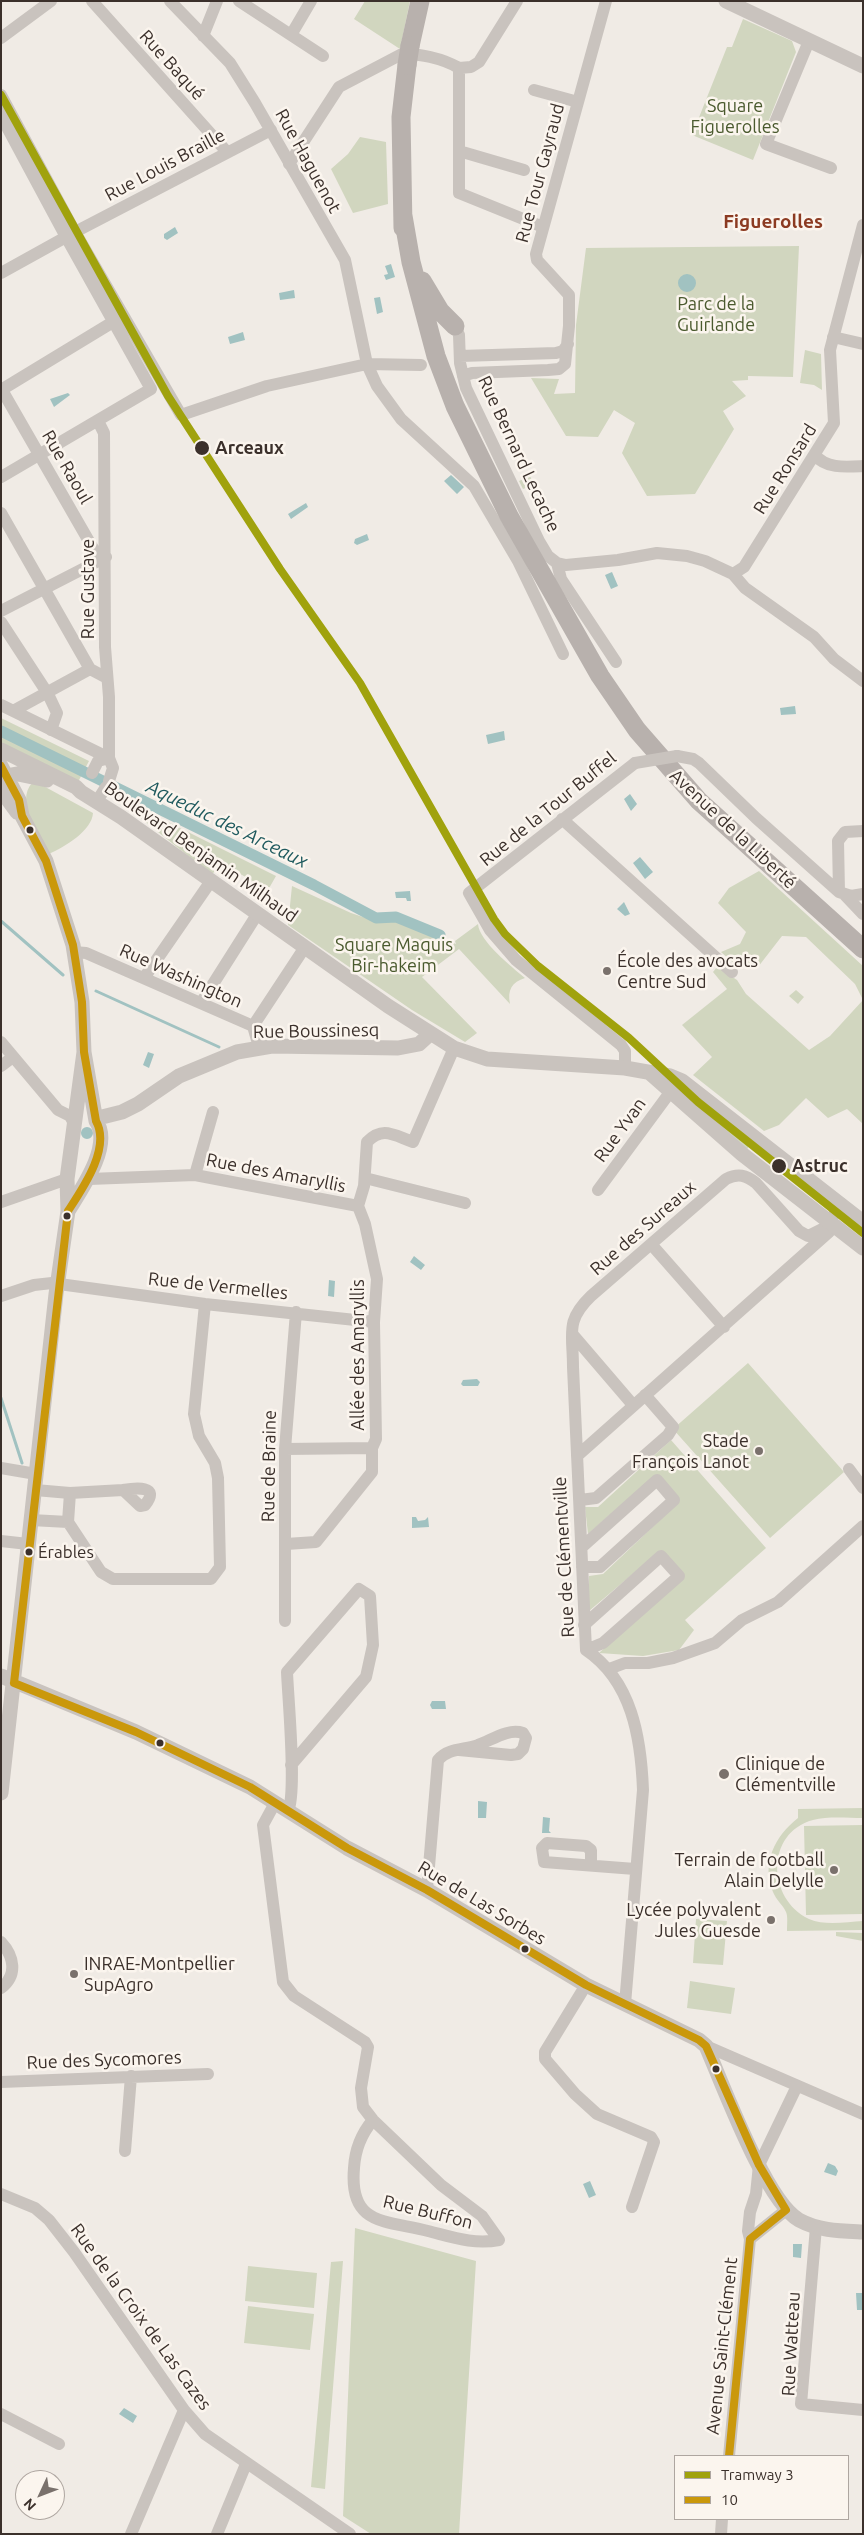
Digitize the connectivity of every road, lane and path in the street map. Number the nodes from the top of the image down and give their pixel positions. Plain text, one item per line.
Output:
1 (51, 1) edge
2 (92, 1) edge
3 (170, 1) edge
4 (217, 1) edge
5 (239, 1) edge
6 (311, 1) edge
7 (420, 1) edge
8 (517, 1) edge
9 (606, 1) edge
10 (726, 1) edge
11 (291, 35) junction
12 (203, 36) junction
13 (1, 38) edge
14 (809, 41) junction
15 (323, 56) dead end
16 (863, 66) edge
17 (465, 67) junction
18 (534, 90) dead end
19 (1, 94) edge
20 (578, 102) junction
21 (1, 116) edge
22 (271, 130) junction
23 (6, 135) edge
24 (460, 151) junction
25 (227, 152) junction
26 (289, 164) junction
27 (831, 168) dead end
28 (524, 170) dead end
29 (403, 216) junction
30 (863, 224) edge
31 (543, 227) junction
32 (71, 235) junction
33 (411, 262) junction
34 (1, 273) edge
35 (113, 322) junction
36 (455, 326) junction
37 (833, 337) junction
38 (568, 344) junction
39 (863, 344) edge
40 (460, 356) junction
41 (428, 360) junction
42 (367, 364) junction
43 (463, 376) junction
44 (2, 390) edge
45 (98, 421) junction
46 (40, 454) junction
47 (815, 455) junction
48 (863, 466) edge
49 (1, 477) edge
50 (1, 513) edge
51 (509, 516) junction
52 (106, 557) junction
53 (557, 563) junction
54 (733, 574) junction
55 (46, 588) junction
56 (1, 611) edge
57 (1, 622) edge
58 (563, 654) dead end
59 (616, 662) dead end
60 (90, 669) junction
61 (107, 678) junction
62 (863, 681) edge
63 (48, 694) junction
64 (1, 705) edge
65 (13, 711) junction
66 (51, 730) junction
67 (1, 750) edge
68 (109, 758) junction
69 (4, 773) edge
70 (1, 790) edge
71 (80, 792) junction
72 (97, 801) junction
73 (22, 816) junction
74 (562, 819) junction
75 (863, 831) edge
76 (211, 881) junction
77 (842, 893) junction
78 (863, 894) edge
79 (258, 914) junction
80 (863, 914) edge
81 (305, 946) junction
82 (863, 949) edge
83 (74, 952) junction
84 (732, 972) dead end
85 (144, 978) junction
86 (201, 1003) junction
87 (253, 1026) junction
88 (430, 1034) junction
89 (1, 1042) edge
90 (259, 1048) junction
91 (454, 1048) junction
92 (84, 1052) junction
93 (14, 1057) junction
94 (1, 1066) edge
95 (625, 1068) junction
96 (650, 1073) junction
97 (671, 1091) junction
98 (212, 1112) dead end
99 (96, 1121) junction
100 (74, 1133) junction
101 (101, 1142) junction
102 (195, 1175) junction
103 (365, 1178) junction
104 (66, 1179) junction
105 (89, 1179) junction
106 (598, 1190) dead end
107 (1, 1202) edge
108 (465, 1204) dead end
109 (358, 1206) junction
110 (846, 1207) junction
111 (68, 1211) junction
112 (863, 1222) edge
113 (831, 1224) junction
114 (651, 1244) junction
115 (863, 1248) edge
116 (58, 1285) junction
117 (1, 1296) edge
118 (206, 1304) junction
119 (296, 1312) junction
120 (374, 1322) junction
121 (724, 1327) junction
122 (573, 1335) junction
123 (645, 1395) junction
124 (633, 1405) junction
125 (372, 1448) junction
126 (285, 1449) junction
127 (577, 1456) junction
128 (1, 1468) edge
129 (849, 1469) dead end
130 (36, 1474) junction
131 (863, 1488) edge
132 (35, 1490) junction
133 (124, 1490) dead end
134 (70, 1493) junction
135 (580, 1500) junction
136 (31, 1520) junction
137 (68, 1522) junction
138 (863, 1526) edge
139 (1, 1541) edge
140 (28, 1544) junction
141 (286, 1544) junction
142 (582, 1547) junction
143 (582, 1567) junction
144 (285, 1621) dead end
145 (584, 1625) junction
146 (586, 1650) junction
147 (609, 1669) junction
148 (7, 1679) edge
149 (459, 1750) dead end
150 (291, 1766) junction
151 (1, 1792) edge
152 (282, 1807) junction
153 (590, 1865) dead end
154 (635, 1868) junction
155 (427, 1890) junction
156 (1, 1942) edge
157 (586, 1985) junction
158 (1, 1988) edge
159 (625, 2004) junction
160 (706, 2046) junction
161 (208, 2074) dead end
162 (130, 2076) junction
163 (1, 2082) edge
164 (797, 2086) junction
165 (863, 2114) edge
166 (373, 2120) junction
167 (125, 2151) dead end
168 (759, 2165) junction
169 (773, 2191) junction
170 (1, 2194) edge
171 (756, 2194) junction
172 (632, 2207) dead end
173 (786, 2210) junction
174 (816, 2227) junction
175 (863, 2232) edge
176 (750, 2239) junction
177 (184, 2410) junction
178 (863, 2410) edge
179 (1, 2414) edge
180 (60, 2444) dead end
181 (729, 2455) edge
182 (246, 2464) junction
183 (722, 2520) edge
184 (131, 2534) edge
185 (217, 2534) edge
186 (350, 2534) edge
187 (721, 2534) edge

1 - 13 street
2 - 25 street, Rue Baqué
3 - 12 street, Rue Haguenot
4 - 12 street
5 - 11 street
6 - 11 street
7 - 29 main road, Avenue de la Liberté
8 - 17 street
9 - 20 street, Rue Tour Gayraud
10 - 14 street
11 - 15 street
12 - 22 street, Rue Haguenot
14 - 16 street
14 - 27 street
17 - 24 street
17 - 26 street
18 - 20 street
19 - 32 street
20 - 31 street, Rue Tour Gayraud
21 - 23 street
22 - 25 street, Rue Louis Braille
22 - 26 street, Rue Haguenot
23 - 32 street
24 - 28 street
24 - 31 street
25 - 32 street, Rue Louis Braille
26 - 42 street, Rue Haguenot
29 - 33 main road, Avenue de la Liberté
29 - 51 main road, Avenue de la Liberté
30 - 37 street, Rue Ronsard
31 - 38 street, Rue Tour Gayraud
32 - 34 street, Rue Louis Braille
32 - 35 street
32 - 42 street
33 - 36 main road
33 - 41 main road, Avenue de la Liberté
35 - 44 street
35 - 45 street
36 - 40 street, Rue Bernard Lecache
36 - 41 main road
37 - 39 street
37 - 47 street, Rue Ronsard
38 - 40 street
38 - 43 street, Rue Tour Gayraud
40 - 43 street, Rue Bernard Lecache
41 - 42 street
41 - 51 main road, Avenue de la Liberté
42 - 58 street, Rue Haguenot
43 - 53 street, Rue Bernard Lecache
44 - 46 street, Rue Raoul
45 - 46 street
45 - 52 street, Rue Gustave
46 - 49 street
46 - 52 street, Rue Raoul
47 - 48 street
47 - 54 street, Rue Ronsard
50 - 55 street
51 - 82 main road, Avenue de la Liberté
52 - 55 street
52 - 61 street, Rue Gustave
53 - 54 street
53 - 59 street
54 - 62 street
55 - 56 street
55 - 60 street
57 - 63 street
60 - 61 street
60 - 63 street
61 - 68 street, Rue Gustave
63 - 65 street
63 - 66 street
64 - 65 street
65 - 66 street
66 - 68 street
67 - 71 street, Boulevard Benjamin Milhaud
68 - 71 street
68 - 72 street, Rue Gustave
69 - 71 street, Boulevard Benjamin Milhaud
69 - 73 street
70 - 73 street
71 - 72 street, Boulevard Benjamin Milhaud
72 - 76 street, Boulevard Benjamin Milhaud
73 - 83 street
74 - 77 street, Rue de la Tour Buffel, bridge
74 - 84 street
74 - 95 street, Rue de la Tour Buffel
75 - 77 street
76 - 79 street, Boulevard Benjamin Milhaud
76 - 85 street
77 - 78 street
77 - 80 street, Rue de la Tour Buffel
79 - 81 street, Boulevard Benjamin Milhaud
79 - 86 street
81 - 87 street
81 - 88 street, Boulevard Benjamin Milhaud
83 - 85 street, Rue Washington
83 - 92 street
85 - 86 street, Rue Washington
86 - 87 street, Rue Washington
87 - 90 street, Rue Washington
88 - 90 street, Rue Boussinesq
88 - 91 street, Boulevard Benjamin Milhaud
89 - 93 street
90 - 99 street, Rue Boussinesq
91 - 95 street, Boulevard Benjamin Milhaud
91 - 103 street, Rue des Amaryllis
92 - 99 street
92 - 100 street
93 - 94 street
93 - 100 street
95 - 96 street, Boulevard Benjamin Milhaud
96 - 97 street
96 - 110 street, Boulevard Benjamin Milhaud
97 - 106 street, Rue Yvan
97 - 113 street
98 - 102 street
99 - 100 street
99 - 101 street
100 - 101 street
100 - 104 street
101 - 105 street
102 - 105 street, Rue des Amaryllis
102 - 109 street, Rue des Amaryllis
103 - 108 street
103 - 109 street, Rue des Amaryllis
104 - 107 street
104 - 111 street
105 - 111 street
109 - 120 street, Allée des Amaryllis
110 - 112 street, Boulevard Benjamin Milhaud
110 - 113 street, Rue des Sureaux
111 - 116 street
113 - 114 street, Rue des Sureaux
113 - 115 street
113 - 121 street, Rue de Clémentville
114 - 121 street
114 - 122 street, Rue des Sureaux
116 - 117 street, Rue de Vermelles
116 - 118 street, Rue de Vermelles
116 - 130 street
118 - 119 street, Rue de Vermelles
118 - 137 street
119 - 120 street, Rue de Vermelles
119 - 126 street, Rue de Braine
120 - 125 street, Allée des Amaryllis
121 - 123 street, Rue de Clémentville
122 - 124 street
122 - 127 street, Rue des Sureaux
123 - 124 street, Rue de Clémentville
123 - 135 street
124 - 127 street, Rue de Clémentville
125 - 126 street, Allée des Amaryllis
125 - 141 street
126 - 141 street, Rue de Braine
127 - 135 street, Rue de Clémentville
128 - 130 street
129 - 131 street
130 - 132 street
132 - 134 street
132 - 136 street
133 - 134 street
134 - 137 street
135 - 142 street, Rue de Clémentville
136 - 137 street
136 - 140 street
138 - 147 street
139 - 140 street
140 - 148 street
141 - 144 street, Rue de Braine
142 - 143 street, Rue de Clémentville
142 - 143 street
143 - 145 street, Rue de Clémentville
145 - 146 street, Rue de Clémentville
145 - 146 street
146 - 147 street, Rue de Clémentville
147 - 154 street, Rue de Clémentville
148 - 151 street
148 - 152 street, Rue de Las Sorbes
149 - 155 street
150 - 150 street
150 - 152 street
152 - 155 street, Rue de Las Sorbes
152 - 166 street, Rue Buffon
153 - 154 street
154 - 159 street, Rue de Clémentville
155 - 157 street, Rue de Las Sorbes
156 - 158 street
157 - 159 street, Rue de Las Sorbes
157 - 172 street
159 - 160 street, Rue de Las Sorbes
160 - 164 street
160 - 168 street
161 - 162 street, Rue des Sycomores
162 - 163 street, Rue des Sycomores
162 - 167 street
164 - 165 street
164 - 168 street, Avenue Saint-Clément
166 - 166 street, Rue Buffon
168 - 169 street
168 - 171 street, Avenue Saint-Clément
169 - 171 street
169 - 173 street
170 - 177 street, Rue de la Croix de Las Cazes
171 - 176 street, Avenue Saint-Clément
173 - 174 street
173 - 176 street, Avenue Saint-Clément
174 - 175 street
174 - 178 street, Rue Watteau
176 - 181 street, Avenue Saint-Clément
177 - 182 street, Rue de la Croix de Las Cazes
177 - 184 street
179 - 180 street
182 - 185 street
182 - 186 street, Rue de la Croix de Las Cazes
183 - 187 street

